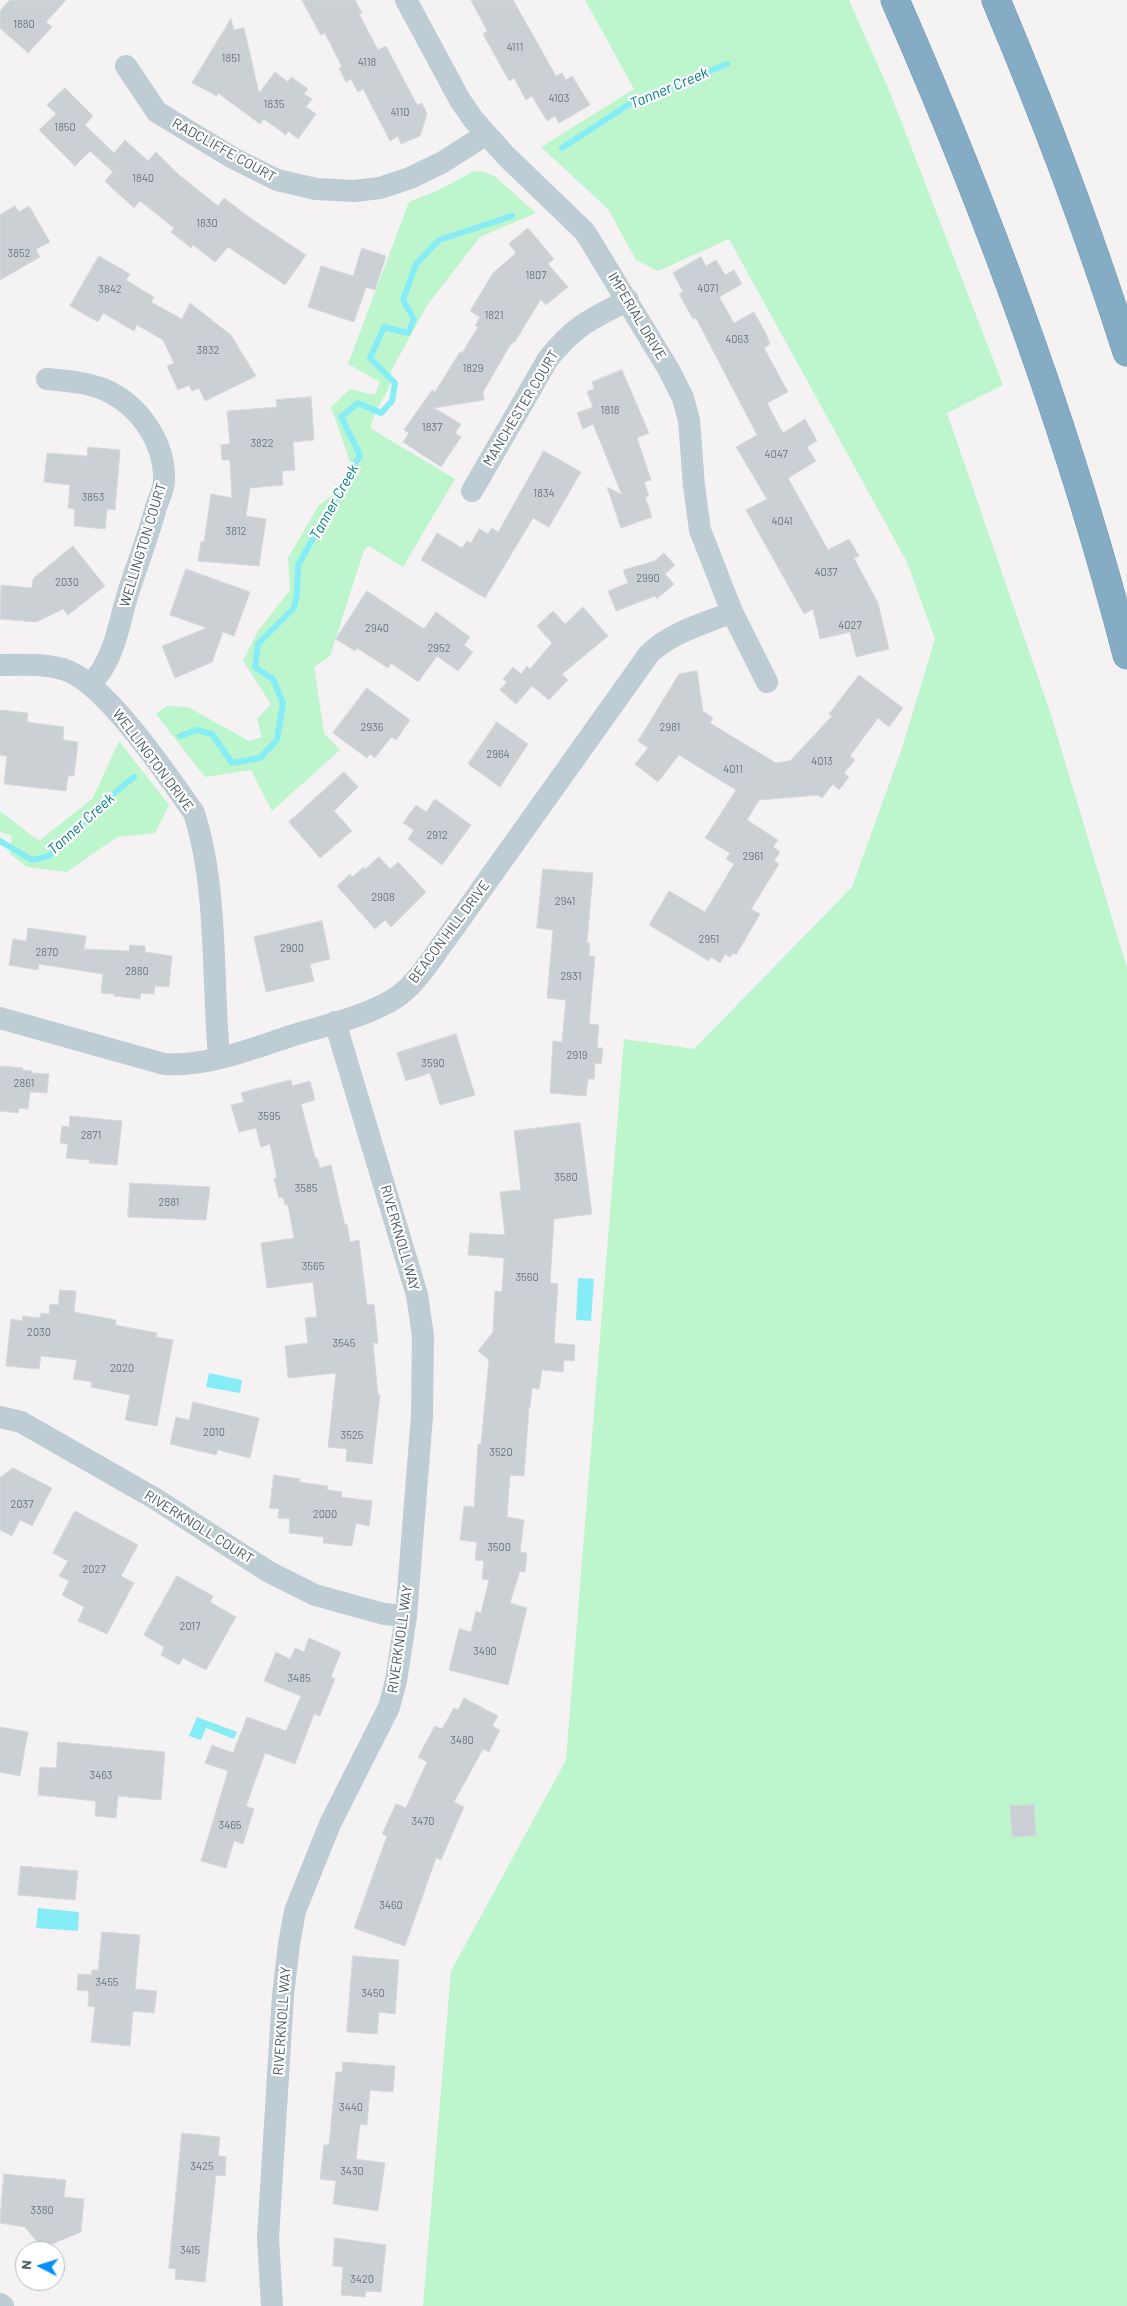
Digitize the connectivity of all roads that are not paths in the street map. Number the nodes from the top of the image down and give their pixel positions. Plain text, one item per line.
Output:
1 (406, 0) edge
2 (894, 0) edge
3 (996, 0) edge
4 (1007, 0) edge
5 (126, 66) dead end
6 (1029, 79) junction
7 (485, 135) junction
8 (628, 300) junction
9 (1127, 352) edge
10 (47, 379) dead end
11 (472, 491) dead end
12 (732, 612) junction
13 (1127, 655) edge
14 (0, 665) edge
15 (767, 682) dead end
16 (90, 684) junction
17 (0, 1018) edge
18 (335, 1022) junction
19 (220, 1057) junction
20 (0, 1417) edge
21 (406, 1616) junction
22 (0, 2304) edge
23 (3, 2306) edge
24 (272, 2306) edge

1 - 7 street, IMPERIAL DRIVE
2 - 13 highway
3 - 6 highway
4 - 6 highway
5 - 7 street, RADCLIFFE COURT
6 - 9 highway
7 - 8 street, IMPERIAL DRIVE
8 - 11 street, MANCHESTER COURT
8 - 12 street, IMPERIAL DRIVE
10 - 16 street, WELLINGTON COURT
12 - 15 street, IMPERIAL DRIVE
12 - 18 street, BEACON HILL DRIVE
14 - 16 street, WELLINGTON DRIVE
16 - 19 street, WELLINGTON DRIVE
17 - 19 street, BEACON HILL DRIVE
18 - 19 street, BEACON HILL DRIVE
18 - 21 street, RIVERKNOLL WAY
20 - 21 street, RIVERKNOLL COURT
21 - 24 street, RIVERKNOLL WAY
22 - 23 street

